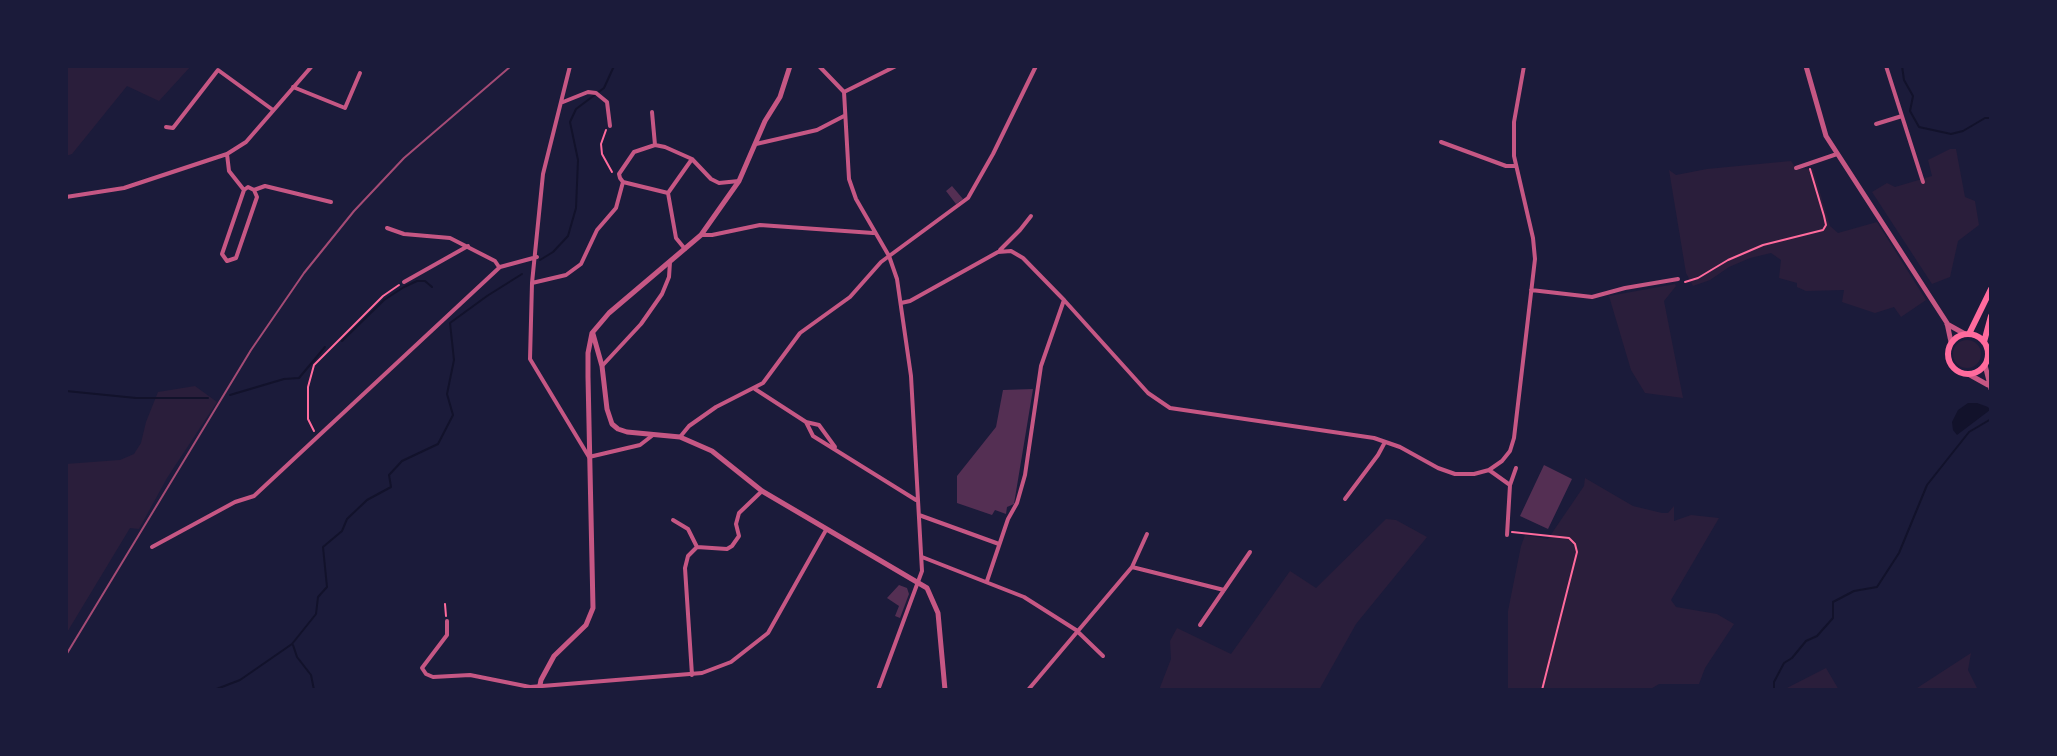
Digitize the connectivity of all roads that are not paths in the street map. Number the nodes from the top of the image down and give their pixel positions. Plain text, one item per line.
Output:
1 (312, 66) edge
2 (570, 66) edge
3 (790, 66) edge
4 (819, 66) edge
5 (896, 66) edge
6 (1036, 66) edge
7 (1524, 66) edge
8 (1806, 66) edge
9 (1886, 66) edge
10 (360, 73) dead end
11 (293, 87) junction
12 (844, 92) junction
13 (563, 102) junction
14 (273, 110) junction
15 (652, 112) dead end
16 (845, 116) junction
17 (1902, 116) junction
18 (1876, 124) dead end
19 (610, 126) road end
20 (166, 127) dead end
21 (1441, 142) dead end
22 (756, 144) junction
23 (655, 145) junction
24 (227, 154) junction
25 (1837, 154) junction
26 (692, 159) junction
27 (1515, 166) junction
28 (1796, 168) dead end
29 (621, 179) junction
30 (739, 181) junction
31 (1923, 182) dead end
32 (244, 190) junction
33 (254, 190) junction
34 (668, 193) junction
35 (66, 197) edge
36 (331, 202) dead end
37 (1031, 216) dead end
38 (387, 228) dead end
39 (874, 233) junction
40 (701, 235) junction
41 (468, 246) junction
42 (685, 249) junction
43 (998, 252) junction
44 (889, 256) junction
45 (537, 257) junction
46 (670, 262) junction
47 (500, 267) junction
48 (1678, 279) road end
49 (404, 282) road end
50 (532, 283) junction
51 (1991, 289) edge
52 (1531, 290) junction
53 (1064, 300) junction
54 (901, 303) junction
55 (1991, 316) edge
56 (1947, 323) junction
57 (592, 333) junction
58 (1967, 334) junction
59 (1951, 342) junction
60 (1984, 342) junction
61 (1985, 365) junction
62 (602, 366) junction
63 (1970, 375) junction
64 (1990, 388) edge
65 (755, 389) junction
66 (806, 422) junction
67 (653, 435) junction
68 (680, 437) junction
69 (1385, 441) junction
70 (837, 450) junction
71 (589, 457) junction
72 (1516, 468) dead end
73 (1489, 470) junction
74 (1510, 485) junction
75 (762, 491) junction
76 (1345, 499) dead end
77 (917, 501) junction
78 (919, 515) junction
79 (673, 520) dead end
80 (826, 530) junction
81 (1507, 533) road end
82 (1147, 534) dead end
83 (999, 544) junction
84 (152, 547) dead end
85 (697, 547) junction
86 (1250, 552) dead end
87 (922, 557) junction
88 (1132, 567) junction
89 (987, 581) junction
90 (919, 583) junction
91 (1224, 590) junction
92 (447, 621) road end
93 (1200, 625) dead end
94 (1076, 630) junction
95 (1103, 656) dead end
96 (692, 675) junction
97 (540, 688) edge
98 (878, 690) edge
99 (945, 690) edge
100 (1028, 690) edge

1 - 11 street
2 - 13 street
3 - 22 street
4 - 12 street
5 - 12 street
6 - 44 street
7 - 27 street
8 - 25 street
9 - 17 street
10 - 11 street
11 - 14 street
12 - 16 street
13 - 19 street
13 - 45 street
14 - 20 street
14 - 24 street
15 - 23 street
16 - 22 street
16 - 39 street
17 - 18 street
17 - 31 street
21 - 27 street
22 - 30 street
23 - 26 street
23 - 29 street
24 - 32 street
24 - 35 street
25 - 28 street
25 - 56 street
26 - 30 street
26 - 34 street
27 - 52 street
29 - 34 street
29 - 50 street
30 - 40 street
32 - 33 street
32 - 33 street
33 - 36 street
34 - 42 street
37 - 43 street
38 - 41 street
39 - 40 street
39 - 44 street
40 - 42 street
41 - 47 street
41 - 49 street
42 - 46 street
43 - 53 street
43 - 54 street
44 - 54 street
44 - 65 street
45 - 47 street
45 - 50 street
46 - 57 street
46 - 62 street
47 - 84 street
48 - 52 street
50 - 71 street
51 - 58 main road
52 - 73 street
53 - 69 street
53 - 83 street
54 - 77 street
55 - 60 main road
56 - 58 street
56 - 59 street
57 - 62 street
57 - 71 street
58 - 59 main road
58 - 60 main road
59 - 63 main road
60 - 61 main road
61 - 63 main road
61 - 64 street
62 - 67 street
63 - 64 street
65 - 66 street
65 - 68 street
66 - 70 street
66 - 70 street
67 - 68 street
67 - 71 street
68 - 75 street
69 - 73 street
69 - 76 street
70 - 77 street
71 - 97 street
72 - 74 street
73 - 74 street
74 - 81 street
75 - 80 street
75 - 85 street
77 - 78 street
78 - 83 street
78 - 87 street
79 - 85 street
80 - 90 street
80 - 96 street
82 - 88 street
83 - 89 street
85 - 96 street
86 - 91 street
87 - 89 street
87 - 90 street
88 - 91 street
88 - 94 street
89 - 94 street
90 - 98 street
90 - 99 street
91 - 93 street
92 - 97 street
94 - 95 street
94 - 100 street
96 - 97 street

